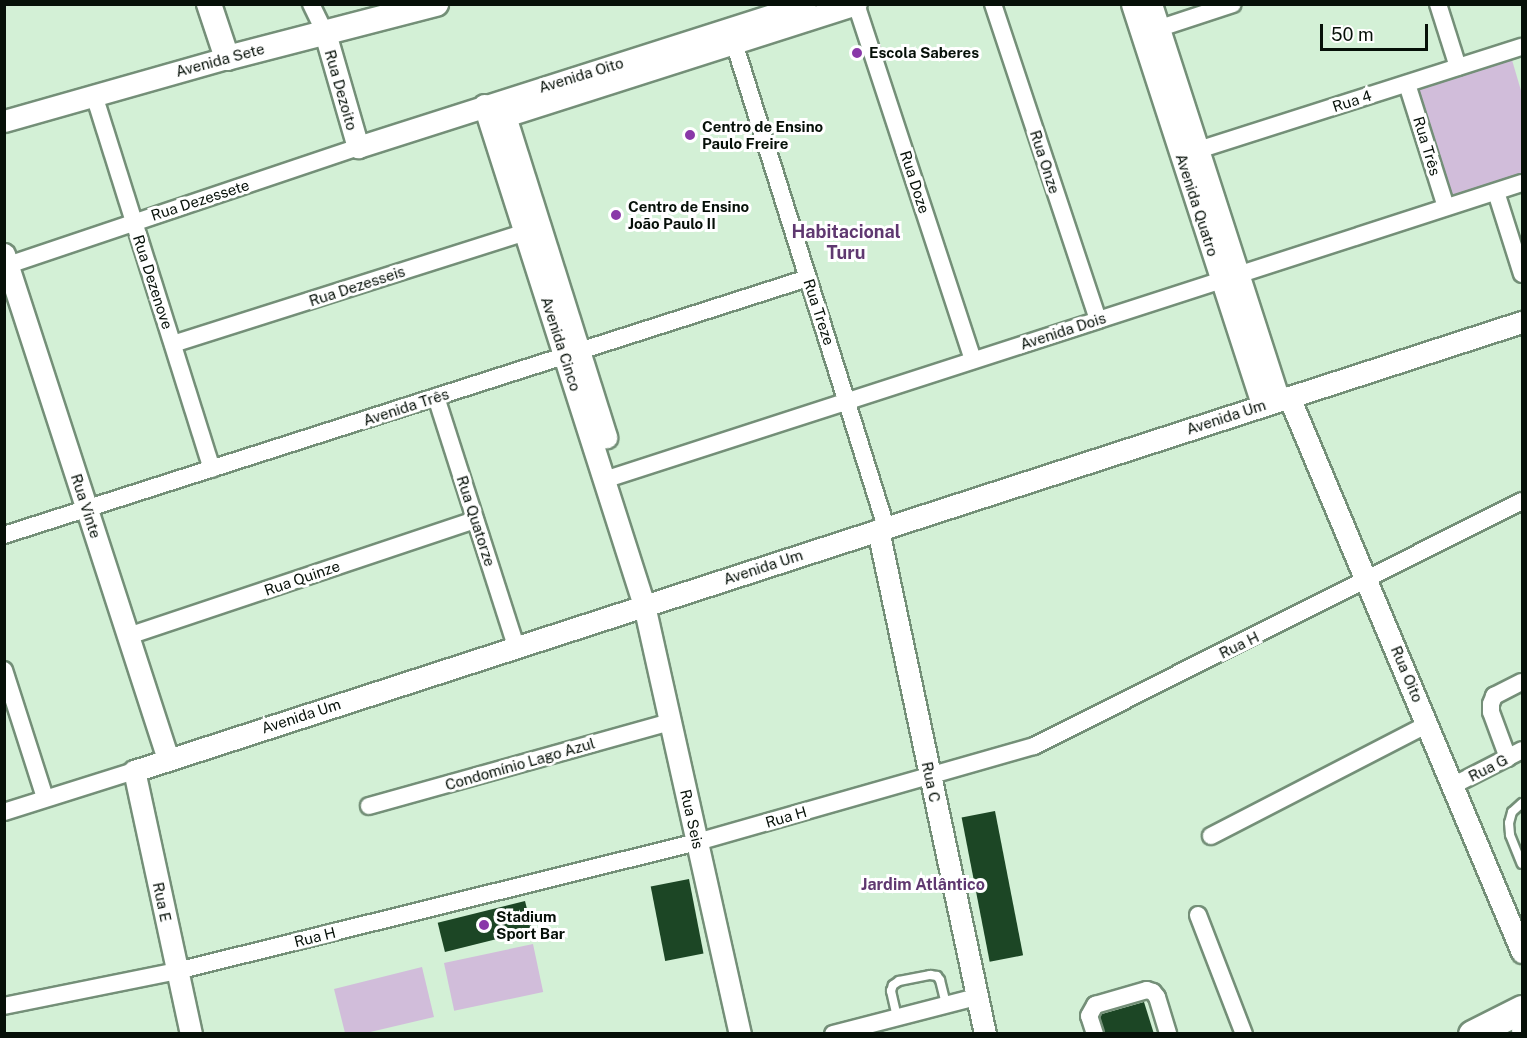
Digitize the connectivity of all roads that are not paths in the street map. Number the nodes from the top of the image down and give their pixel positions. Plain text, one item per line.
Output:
1 (209, 4) edge
2 (311, 4) edge
3 (436, 4) edge
4 (805, 4) edge
5 (856, 4) edge
6 (993, 4) edge
7 (1132, 4) edge
8 (1151, 4) edge
9 (1233, 4) edge
10 (1438, 4) edge
11 (1150, 31) junction
12 (325, 33) junction
13 (732, 36) junction
14 (1521, 51) edge
15 (227, 58) junction
16 (1458, 68) junction
17 (1407, 84) junction
18 (94, 95) junction
19 (484, 105) junction
20 (505, 116) junction
21 (4, 121) edge
22 (358, 147) junction
23 (1190, 153) junction
24 (1522, 183) edge
25 (1496, 192) junction
26 (1446, 207) junction
27 (134, 221) junction
28 (533, 230) junction
29 (6, 259) edge
30 (1522, 274) edge
31 (1230, 277) junction
32 (808, 278) junction
33 (1098, 320) junction
34 (1522, 322) edge
35 (173, 344) junction
36 (572, 354) junction
37 (974, 360) junction
38 (436, 397) junction
39 (847, 401) junction
40 (1277, 401) junction
41 (212, 469) junction
42 (611, 478) junction
43 (1522, 501) edge
44 (87, 509) junction
45 (475, 520) junction
46 (882, 528) junction
47 (4, 535) edge
48 (1368, 581) junction
49 (651, 603) junction
50 (128, 636) junction
51 (516, 646) junction
52 (4, 670) edge
53 (1522, 682) edge
54 (670, 722) junction
55 (1428, 724) junction
56 (1515, 754) edge
57 (168, 759) junction
58 (134, 771) junction
59 (929, 775) junction
60 (1454, 785) junction
61 (45, 798) junction
62 (1522, 803) edge
63 (369, 806) dead end
64 (4, 812) edge
65 (1211, 836) dead end
66 (697, 842) junction
67 (1522, 864) edge
68 (1198, 915) dead end
69 (1522, 952) edge
70 (177, 971) junction
71 (976, 997) junction
72 (946, 1004) junction
73 (4, 1006) edge
74 (897, 1017) junction
75 (1520, 1027) edge
76 (191, 1034) edge
77 (740, 1034) edge
78 (833, 1034) edge
79 (985, 1034) edge
80 (1095, 1034) edge
81 (1168, 1034) edge
82 (1244, 1034) edge
83 (1472, 1034) edge

1 - 15 main road
2 - 12 street
3 - 12 main road, Avenida Sete
4 - 13 street, Avenida Oito
5 - 13 street
5 - 37 street, Rua Doze
6 - 33 street, Rua Onze
7 - 11 street, Avenida Quatro
8 - 11 street, Avenida Quatro
9 - 11 street
10 - 16 street
11 - 23 street, Avenida Quatro
12 - 15 main road, Avenida Sete
12 - 22 street, Rua Dezoito
13 - 19 street, Avenida Oito
13 - 20 street
13 - 32 street, Rua Treze
14 - 16 street, Rua 4
15 - 18 street, Avenida Sete
16 - 17 street, Rua 4
17 - 23 street, Rua 4
17 - 26 street, Rua Três
18 - 21 street, Avenida Sete
18 - 27 street, Rua Dezenove
19 - 20 street
19 - 22 street, Avenida Oito
19 - 28 street, Avenida Cinco
20 - 28 street, Avenida Cinco
22 - 27 street, Rua Dezessete
23 - 31 street, Avenida Quatro
24 - 25 street, Avenida Dois
25 - 26 street, Avenida Dois
25 - 30 street
26 - 31 street, Avenida Dois
27 - 29 street, Rua Dezessete
27 - 35 street, Rua Dezenove
28 - 35 street, Rua Dezesseis
28 - 36 street, Avenida Cinco
29 - 44 street, Rua Vinte
31 - 33 street, Avenida Dois
31 - 40 street, Avenida Quatro
32 - 36 street, Avenida Três
32 - 39 street, Rua Treze
33 - 37 street, Avenida Dois
34 - 40 street, Avenida Um
35 - 41 street, Rua Dezenove
36 - 38 street, Avenida Três
36 - 42 street, Avenida Cinco
37 - 39 street, Avenida Dois
38 - 41 street, Avenida Três
38 - 45 street, Rua Quatorze
39 - 42 street, Avenida Dois
39 - 46 street, Rua Treze
40 - 46 street, Avenida Um
40 - 48 street, Rua Oito
41 - 44 street, Avenida Três
42 - 49 street, Avenida Cinco
43 - 48 street, Rua H
44 - 47 street, Avenida Três
44 - 50 street, Rua Vinte
45 - 50 street, Rua Quinze
45 - 51 street, Rua Quatorze
46 - 49 street, Avenida Um
46 - 59 street, Rua C
48 - 55 street, Rua Oito
48 - 59 street, Rua H
49 - 51 street, Avenida Um
49 - 54 street, Rua Seis
50 - 57 street, Rua Vinte
51 - 57 street, Avenida Um
52 - 61 street
53 - 56 street
54 - 63 street, Condomínio Lago Azul
54 - 66 street, Rua Seis
55 - 60 street, Rua Oito
55 - 65 street
56 - 60 street, Rua G
57 - 58 street, Avenida Um
58 - 61 street, Avenida Um
58 - 70 street, Rua E
59 - 66 street, Rua H
59 - 71 street, Rua C
60 - 69 street, Rua Oito
61 - 64 street, Avenida Um
62 - 67 lane
66 - 70 street, Rua H
66 - 77 street, Rua Seis
68 - 82 street
70 - 73 street, Rua H
70 - 76 street, Rua E
71 - 72 street
71 - 79 street, Rua C
72 - 74 street
72 - 74 lane
74 - 78 street
75 - 83 main road
80 - 81 street

